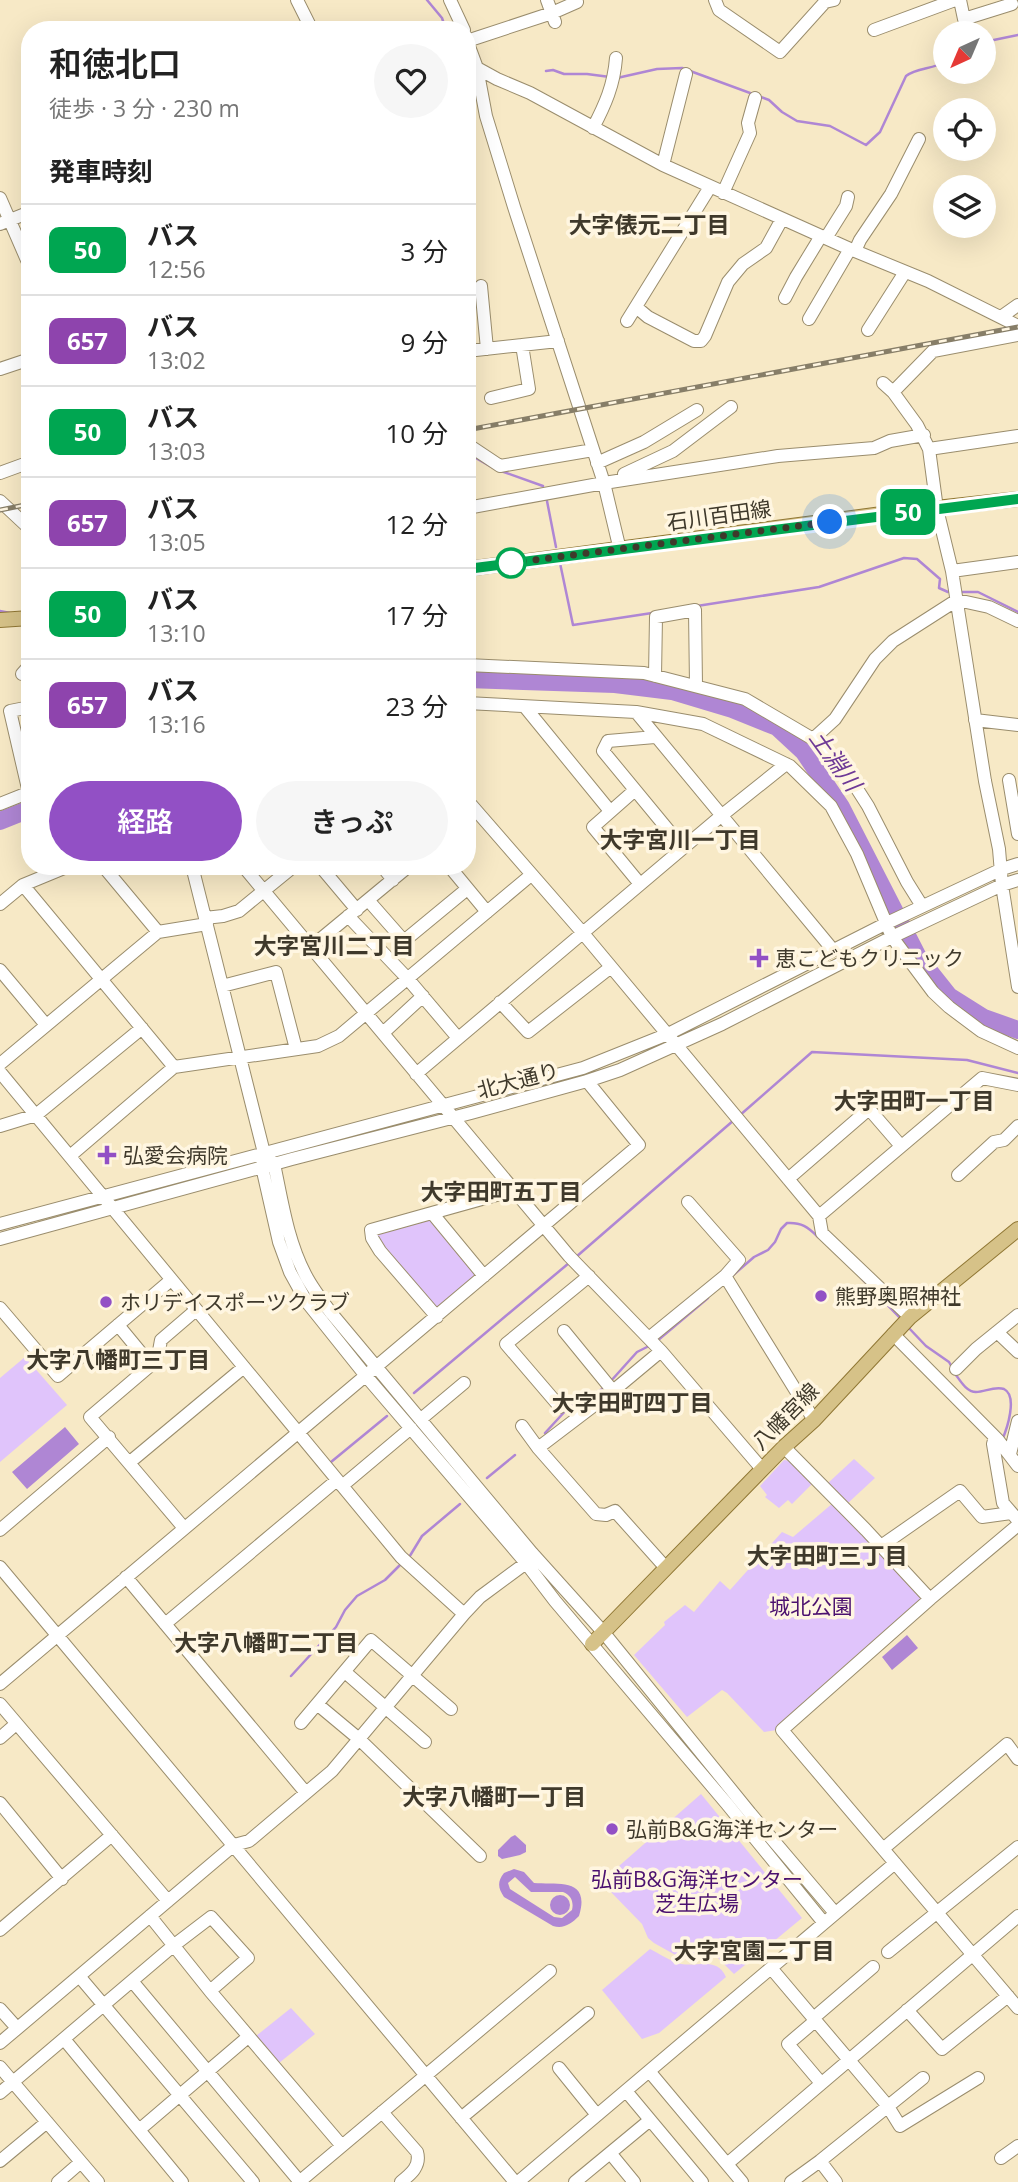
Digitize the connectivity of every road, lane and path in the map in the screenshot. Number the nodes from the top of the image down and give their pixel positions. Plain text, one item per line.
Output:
1 (296, 0) edge
2 (450, 0) edge
3 (547, 0) edge
4 (715, 0) edge
5 (834, 0) edge
6 (957, 0) edge
7 (577, 2) dead end
8 (1012, 4) dead end
9 (553, 18) junction
10 (307, 21) edge
11 (460, 21) edge
12 (874, 30) dead end
13 (476, 39) edge
14 (476, 69) edge
15 (614, 70) dead end
16 (686, 74) dead end
17 (476, 81) edge
18 (755, 98) dead end
19 (593, 128) junction
20 (919, 139) dead end
21 (663, 165) junction
22 (710, 187) junction
23 (723, 193) junction
24 (848, 197) dead end
25 (0, 198) edge
26 (21, 215) edge
27 (782, 219) junction
28 (4, 222) edge
29 (823, 237) junction
30 (852, 250) junction
31 (21, 251) edge
32 (905, 272) junction
33 (481, 286) dead end
34 (785, 298) dead end
35 (1018, 305) edge
36 (636, 307) junction
37 (1001, 317) junction
38 (809, 318) dead end
39 (627, 321) dead end
40 (1018, 326) edge
41 (868, 330) dead end
42 (1018, 335) edge
43 (558, 341) junction
44 (522, 345) junction
45 (487, 349) junction
46 (476, 350) edge
47 (21, 362) edge
48 (0, 369) edge
49 (491, 398) dead end
50 (730, 407) dead end
51 (697, 411) dead end
52 (924, 435) junction
53 (1018, 436) edge
54 (929, 449) junction
55 (476, 450) edge
56 (595, 456) junction
57 (21, 465) edge
58 (0, 472) edge
59 (603, 480) junction
60 (1018, 499) edge
61 (0, 500) edge
62 (476, 506) edge
63 (937, 509) junction
64 (21, 520) edge
65 (621, 550) junction
66 (1018, 562) edge
67 (476, 568) edge
68 (952, 571) junction
69 (957, 600) junction
70 (21, 619) edge
71 (0, 620) edge
72 (1018, 621) edge
73 (476, 665) edge
74 (655, 676) junction
75 (695, 685) junction
76 (476, 704) edge
77 (525, 706) junction
78 (21, 709) edge
79 (636, 712) junction
80 (975, 720) junction
81 (1018, 724) edge
82 (655, 737) junction
83 (813, 739) junction
84 (21, 758) edge
85 (786, 764) junction
86 (1013, 779) edge
87 (985, 781) junction
88 (635, 790) junction
89 (21, 795) edge
90 (0, 804) edge
91 (610, 811) junction
92 (476, 815) edge
93 (721, 816) junction
94 (1018, 834) edge
95 (683, 848) junction
96 (1018, 864) edge
97 (1002, 869) junction
98 (47, 875) edge
99 (110, 875) edge
100 (194, 875) edge
101 (251, 875) edge
102 (284, 875) edge
103 (326, 875) edge
104 (389, 875) edge
105 (399, 875) edge
106 (456, 875) edge
107 (531, 875) junction
108 (393, 880) junction
109 (1018, 880) edge
110 (640, 884) junction
111 (23, 885) junction
112 (1002, 885) junction
113 (467, 888) junction
114 (265, 891) junction
115 (369, 900) junction
116 (0, 904) edge
117 (920, 907) junction
118 (487, 912) junction
119 (353, 913) junction
120 (206, 921) junction
121 (888, 923) junction
122 (158, 932) junction
123 (582, 932) junction
124 (894, 936) junction
125 (311, 947) junction
126 (833, 950) junction
127 (611, 967) junction
128 (0, 970) edge
129 (101, 979) junction
130 (408, 979) junction
131 (222, 986) junction
132 (1018, 987) edge
133 (423, 996) junction
134 (500, 1002) junction
135 (367, 1014) junction
136 (46, 1025) junction
137 (142, 1028) junction
138 (383, 1033) junction
139 (668, 1034) junction
140 (458, 1038) junction
141 (676, 1045) junction
142 (1018, 1048) edge
143 (296, 1049) junction
144 (240, 1057) junction
145 (0, 1064) edge
146 (174, 1067) junction
147 (0, 1072) edge
148 (416, 1074) junction
149 (587, 1081) junction
150 (1018, 1085) edge
151 (443, 1106) junction
152 (36, 1115) junction
153 (453, 1118) junction
154 (0, 1126) edge
155 (1018, 1126) edge
156 (901, 1146) junction
157 (264, 1153) junction
158 (70, 1156) junction
159 (268, 1166) junction
160 (958, 1175) dead end
161 (788, 1179) junction
162 (514, 1190) junction
163 (104, 1196) junction
164 (688, 1202) dead end
165 (114, 1208) junction
166 (432, 1213) junction
167 (819, 1216) junction
168 (0, 1224) edge
169 (544, 1226) junction
170 (1018, 1229) edge
171 (0, 1239) edge
172 (484, 1276) junction
173 (589, 1276) junction
174 (728, 1279) junction
175 (171, 1280) junction
176 (0, 1308) edge
177 (196, 1310) junction
178 (1018, 1315) edge
179 (437, 1317) junction
180 (903, 1324) junction
181 (118, 1325) junction
182 (564, 1331) dead end
183 (997, 1332) junction
184 (654, 1344) junction
185 (159, 1351) dead end
186 (1018, 1352) edge
187 (244, 1367) junction
188 (377, 1367) junction
189 (956, 1369) dead end
190 (366, 1376) junction
191 (464, 1383) dead end
192 (613, 1391) junction
193 (560, 1407) dead end
194 (814, 1420) junction
195 (1018, 1421) edge
196 (416, 1424) junction
197 (522, 1426) dead end
198 (299, 1433) junction
199 (109, 1437) junction
200 (1001, 1444) junction
201 (784, 1447) junction
202 (538, 1448) junction
203 (130, 1462) junction
204 (1018, 1466) edge
205 (762, 1469) junction
206 (340, 1483) junction
207 (1016, 1519) edge
208 (184, 1528) junction
209 (0, 1530) edge
210 (881, 1546) junction
211 (526, 1563) junction
212 (0, 1567) edge
213 (666, 1569) junction
214 (126, 1577) junction
215 (930, 1599) junction
216 (464, 1614) junction
217 (164, 1624) junction
218 (604, 1633) junction
219 (58, 1634) junction
220 (592, 1644) junction
221 (345, 1672) junction
222 (412, 1675) junction
223 (0, 1684) edge
224 (0, 1704) edge
225 (317, 1704) junction
226 (386, 1707) junction
227 (452, 1709) dead end
228 (301, 1723) dead end
229 (16, 1724) junction
230 (0, 1738) edge
231 (359, 1739) junction
232 (425, 1742) dead end
233 (1018, 1759) edge
234 (306, 1793) junction
235 (0, 1802) edge
236 (113, 1835) junction
237 (234, 1845) junction
238 (1018, 1847) edge
239 (883, 1849) junction
240 (480, 1856) dead end
241 (895, 1863) junction
242 (62, 1879) junction
243 (168, 1901) junction
244 (0, 1910) edge
245 (937, 1912) junction
246 (835, 1913) junction
247 (150, 1916) junction
248 (1018, 1916) edge
249 (824, 1923) junction
250 (5, 1926) edge
251 (173, 1946) junction
252 (888, 1952) dead end
253 (973, 1954) junction
254 (873, 1967) dead end
255 (771, 1968) junction
256 (550, 1971) dead end
257 (79, 1976) junction
258 (132, 1981) junction
259 (210, 1991) junction
260 (1008, 1996) junction
261 (103, 2005) junction
262 (1018, 2008) edge
263 (0, 2009) edge
264 (907, 2010) junction
265 (588, 2013) dead end
266 (815, 2021) junction
267 (17, 2028) junction
268 (248, 2037) junction
269 (64, 2039) junction
270 (0, 2043) edge
271 (848, 2059) junction
272 (0, 2067) edge
273 (559, 2068) dead end
274 (649, 2071) junction
275 (209, 2072) junction
276 (426, 2075) junction
277 (923, 2078) dead end
278 (978, 2078) dead end
279 (13, 2082) junction
280 (821, 2083) junction
281 (626, 2091) junction
282 (0, 2093) edge
283 (181, 2096) junction
284 (887, 2105) junction
285 (383, 2112) junction
286 (597, 2115) junction
287 (461, 2118) junction
288 (650, 2119) junction
289 (47, 2122) junction
290 (139, 2130) junction
291 (342, 2146) junction
292 (1018, 2146) edge
293 (611, 2154) junction
294 (1001, 2158) dead end
295 (0, 2161) edge
296 (820, 2161) junction
297 (81, 2162) junction
298 (727, 2164) junction
299 (58, 2182) edge
300 (98, 2182) edge
301 (182, 2182) edge
302 (253, 2182) edge
303 (300, 2182) edge
304 (401, 2182) edge
305 (517, 2182) edge
306 (575, 2182) edge
307 (634, 2182) edge
308 (702, 2182) edge
309 (742, 2182) edge
310 (791, 2182) edge
311 (836, 2182) edge

1 - 10 street
2 - 11 street
3 - 9 street
4 - 5 street
6 - 8 street
6 - 12 street
7 - 9 street
9 - 13 street
14 - 19 street
15 - 19 street
16 - 21 street
17 - 43 street
18 - 23 street
19 - 21 street
20 - 30 street
21 - 22 street
22 - 23 street
22 - 36 street
23 - 27 street
24 - 29 street
25 - 28 street
26 - 28 street
27 - 29 street
27 - 36 street
28 - 31 street
29 - 30 street
29 - 34 street
30 - 32 street
30 - 38 street
32 - 37 street
32 - 41 street
33 - 45 street
35 - 37 street
36 - 39 street
37 - 40 street
42 - 52 street
43 - 44 street
43 - 56 street
44 - 45 street
44 - 49 street
45 - 46 street
47 - 48 street
50 - 59 street
51 - 56 street
52 - 54 street
52 - 59 street
53 - 54 street
54 - 63 street
55 - 56 street
56 - 59 street
57 - 58 street
59 - 62 street
59 - 65 street
60 - 63 main road, 石川百田線
61 - 64 street
63 - 65 main road, 石川百田線
63 - 68 street
65 - 67 main road, 石川百田線
66 - 68 street
68 - 69 street
69 - 72 street
69 - 80 street
69 - 83 street
70 - 71 main road
73 - 74 street
74 - 75 street
74 - 75 street
75 - 83 street
76 - 77 street
77 - 79 street
77 - 91 street
78 - 84 street
79 - 82 street
79 - 85 street
80 - 81 street
80 - 87 street
82 - 88 street
82 - 93 street
83 - 117 street
85 - 93 street
85 - 121 street
86 - 87 street
86 - 94 street
87 - 97 street
88 - 91 street
88 - 95 street
89 - 90 street
91 - 110 street
92 - 107 street
93 - 95 street
93 - 126 street
95 - 110 street
96 - 97 street
97 - 112 street
97 - 117 street
98 - 111 street
99 - 122 street
100 - 120 street
101 - 114 street
102 - 114 street
103 - 119 street
104 - 108 street
105 - 108 street
106 - 113 street
107 - 118 street
107 - 123 street
108 - 115 street
109 - 112 street, 北大通り
110 - 123 street
111 - 116 street
111 - 129 street
112 - 124 street, 北大通り
112 - 132 street
113 - 115 street
113 - 118 street
114 - 120 street
114 - 125 street
115 - 119 street
117 - 121 street
118 - 130 street
119 - 125 street
119 - 130 street
120 - 122 street
120 - 131 street
121 - 124 street
121 - 126 street
122 - 129 street
123 - 127 street
123 - 134 street
124 - 141 street, 北大通り
124 - 142 street
125 - 135 street
126 - 139 street
127 - 134 street
127 - 139 street
128 - 136 street
129 - 136 street
129 - 137 street
130 - 133 street
130 - 135 street
131 - 143 street
131 - 144 street
133 - 138 street
133 - 140 street
134 - 140 street
135 - 138 street
135 - 143 street
136 - 145 street
137 - 146 street
137 - 152 street
138 - 148 street
139 - 141 street
139 - 151 street
140 - 148 street
141 - 149 street, 北大通り
141 - 161 street
143 - 144 street
144 - 146 street
144 - 157 street
146 - 158 street
147 - 152 street
148 - 151 street
149 - 153 street, 北大通り
149 - 169 street
150 - 156 street
151 - 153 street
151 - 157 street
152 - 154 street
152 - 158 street
153 - 159 street, 北大通り
153 - 162 street
155 - 160 street
156 - 161 street
156 - 167 street
157 - 159 street
157 - 163 street
158 - 163 street
159 - 165 street, 北大通り
159 - 188 street
159 - 190 street
161 - 167 street
162 - 166 street
162 - 169 street
163 - 165 street
163 - 168 street
164 - 174 street
165 - 171 street, 北大通り
165 - 175 street
166 - 172 street
166 - 179 street
167 - 180 street
169 - 172 street
169 - 173 street
170 - 180 main road, 八幡宮線
172 - 179 street
173 - 184 street
173 - 193 street
174 - 184 street
174 - 194 street
175 - 177 street
175 - 181 street
176 - 181 street
177 - 185 street
177 - 187 street
178 - 183 street
179 - 188 street
180 - 194 main road, 八幡宮線
180 - 200 street
181 - 199 street
182 - 192 street
183 - 186 street
183 - 189 street
184 - 192 street
184 - 205 street
187 - 198 street
187 - 203 street
188 - 190 street
188 - 196 street
190 - 196 street
190 - 198 street
191 - 196 street
192 - 202 street
194 - 201 main road, 八幡宮線
195 - 200 street
196 - 206 street
196 - 211 street
196 - 218 street
197 - 202 street
198 - 206 street
198 - 208 street
199 - 203 street
199 - 209 street
200 - 204 street
200 - 207 street
201 - 205 main road, 八幡宮線
201 - 210 street
202 - 213 street
203 - 208 street
205 - 213 main road, 八幡宮線
206 - 216 street
206 - 217 street
207 - 210 street
207 - 215 street
208 - 214 street
210 - 215 street
211 - 216 street
211 - 220 street
212 - 219 street
213 - 218 main road, 八幡宮線
214 - 217 street
214 - 219 street
215 - 239 street
216 - 222 street
217 - 234 street
218 - 220 main road, 八幡宮線
218 - 246 street
219 - 223 street
219 - 237 street
220 - 249 street
221 - 222 street
221 - 225 street
221 - 226 street
222 - 226 street
222 - 227 street
224 - 229 street
225 - 228 street
225 - 231 street
226 - 231 street
226 - 232 street
229 - 230 street
229 - 236 street
231 - 234 street
231 - 240 street
233 - 239 street
234 - 237 street
235 - 242 street
236 - 242 street
236 - 243 street
237 - 243 street
237 - 276 street
238 - 245 street
239 - 241 street
241 - 245 street
241 - 246 street
242 - 250 street
243 - 247 street
244 - 250 street
245 - 252 street
245 - 253 street
246 - 249 street
247 - 251 street
247 - 257 street
248 - 253 street
249 - 255 street
251 - 258 street
251 - 259 street
251 - 259 street
253 - 260 street
253 - 264 street
254 - 266 street
255 - 266 street
255 - 274 street
256 - 276 street
257 - 261 street
257 - 267 street
258 - 261 street
258 - 275 street
259 - 268 street
260 - 262 street
260 - 264 street
261 - 269 street
261 - 283 street
263 - 267 street
264 - 271 street
265 - 287 street
266 - 271 street
266 - 280 street
267 - 270 street
268 - 275 street
268 - 291 street
269 - 279 street
269 - 290 street
271 - 280 street
271 - 284 street
272 - 279 street
273 - 286 street
274 - 281 street
274 - 298 street
275 - 283 street
275 - 303 street
276 - 285 street
276 - 287 street
277 - 284 street
278 - 284 street
279 - 282 street
279 - 289 street
280 - 298 street
281 - 286 street
281 - 288 street
283 - 290 street
283 - 302 street
284 - 296 street
285 - 291 street
285 - 304 street
286 - 305 street
287 - 305 street
288 - 293 street
288 - 308 street
289 - 295 street
289 - 297 street
290 - 301 street
291 - 303 street
292 - 294 street
293 - 306 street
293 - 307 street
296 - 310 street
296 - 311 street
297 - 299 street
297 - 300 street
298 - 309 street

